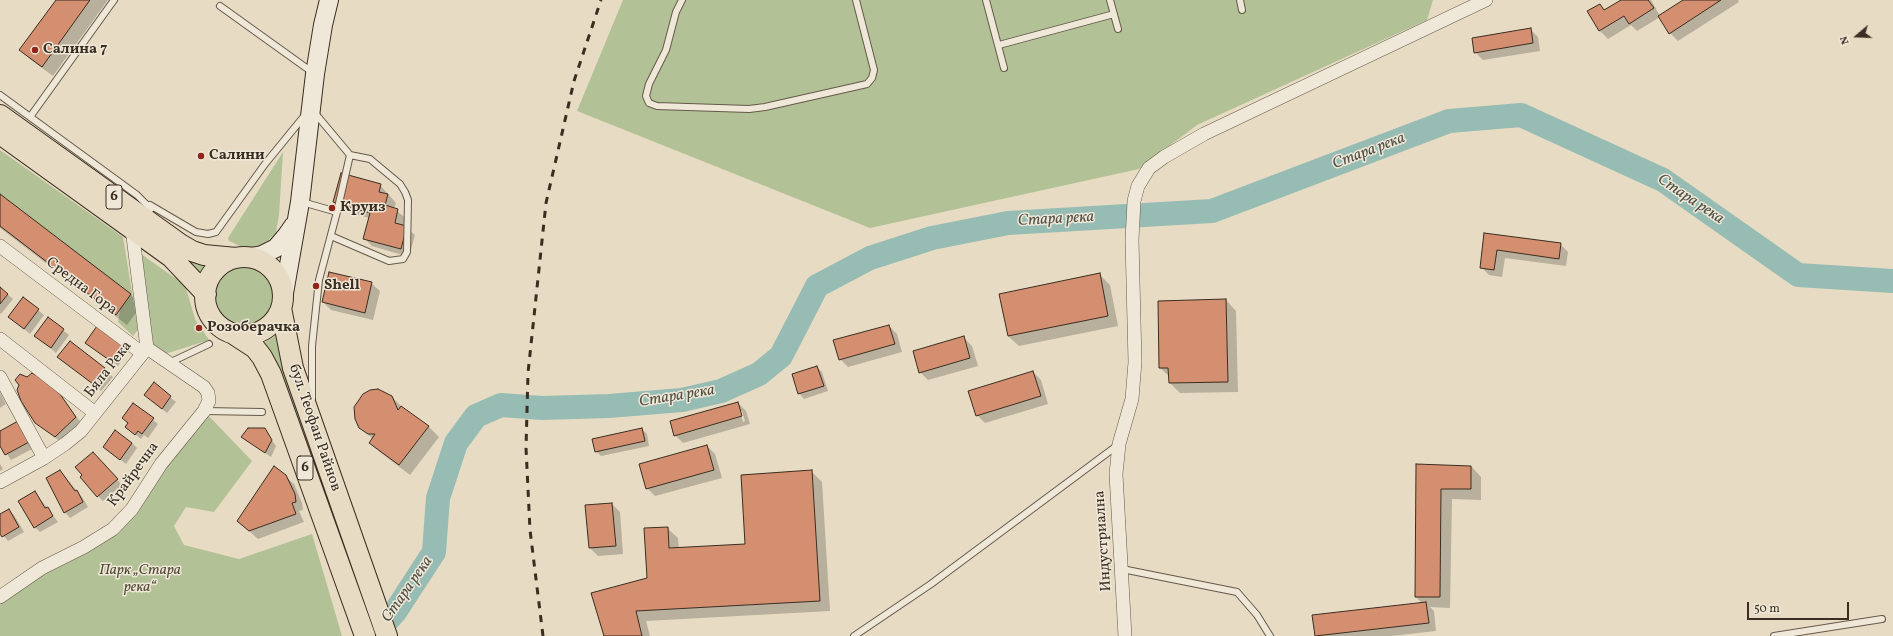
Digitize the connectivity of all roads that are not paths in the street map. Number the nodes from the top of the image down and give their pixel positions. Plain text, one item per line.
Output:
1 (114, 0) edge
2 (329, 0) edge
3 (682, 0) edge
4 (856, 0) edge
5 (986, 0) edge
6 (1110, 0) edge
7 (1240, 0) edge
8 (1481, 1) edge
9 (220, 6) dead end
10 (1242, 10) dead end
11 (1114, 14) junction
12 (1118, 29) dead end
13 (999, 45) junction
14 (1004, 68) dead end
15 (315, 74) junction
16 (1, 103) edge
17 (0, 104) edge
18 (311, 109) junction
19 (30, 116) junction
20 (0, 134) edge
21 (350, 155) junction
22 (150, 206) junction
23 (298, 210) junction
24 (337, 212) junction
25 (154, 226) junction
26 (132, 228) junction
27 (331, 236) junction
28 (0, 246) edge
29 (241, 258) junction
30 (206, 294) junction
31 (282, 304) junction
32 (232, 333) junction
33 (0, 340) edge
34 (209, 344) dead end
35 (144, 350) junction
36 (168, 363) junction
37 (0, 377) edge
38 (204, 410) junction
39 (262, 412) dead end
40 (95, 413) junction
41 (312, 425) junction
42 (1120, 444) junction
43 (44, 458) junction
44 (0, 482) edge
45 (1122, 569) junction
46 (0, 598) edge
47 (1882, 619) dead end
48 (365, 636) edge
49 (387, 636) edge
50 (854, 636) edge
51 (1125, 636) edge
52 (1270, 636) edge
53 (1774, 636) edge

1 - 19 lane
2 - 15 main road
3 - 4 lane
5 - 13 lane
6 - 11 lane
7 - 10 lane
8 - 42 street, Индустриална
9 - 15 lane
11 - 12 lane
11 - 13 lane
13 - 14 lane
15 - 18 main road
16 - 17 lane
16 - 19 lane
16 - 25 main road, 6
18 - 21 lane
18 - 22 lane
18 - 23 main road
19 - 22 lane
20 - 26 main road, 6
21 - 24 lane
21 - 27 lane
22 - 25 lane
23 - 24 lane
23 - 29 main road
23 - 31 main road
24 - 27 lane
25 - 29 main road, 6
26 - 30 main road, 6
26 - 35 street, Бяла Река
27 - 41 lane
28 - 35 street, Средна Гора
29 - 30 main road
29 - 31 main road, 6
30 - 32 main road, 6
31 - 32 main road
31 - 41 main road, бул. Теофан Райнов / 6
32 - 48 main road, бул. Теофан Райнов / 6
33 - 40 street
34 - 36 lane
35 - 36 street, Крайречна
35 - 40 street, Бяла Река
36 - 38 street, Крайречна
37 - 43 street
38 - 39 lane
38 - 46 street, Крайречна
40 - 43 street, Бяла Река
41 - 49 main road, бул. Теофан Райнов / 6
42 - 45 street, Индустриална
42 - 50 lane
43 - 44 street, Бяла Река
45 - 51 street, Индустриална
45 - 52 lane
47 - 53 lane

